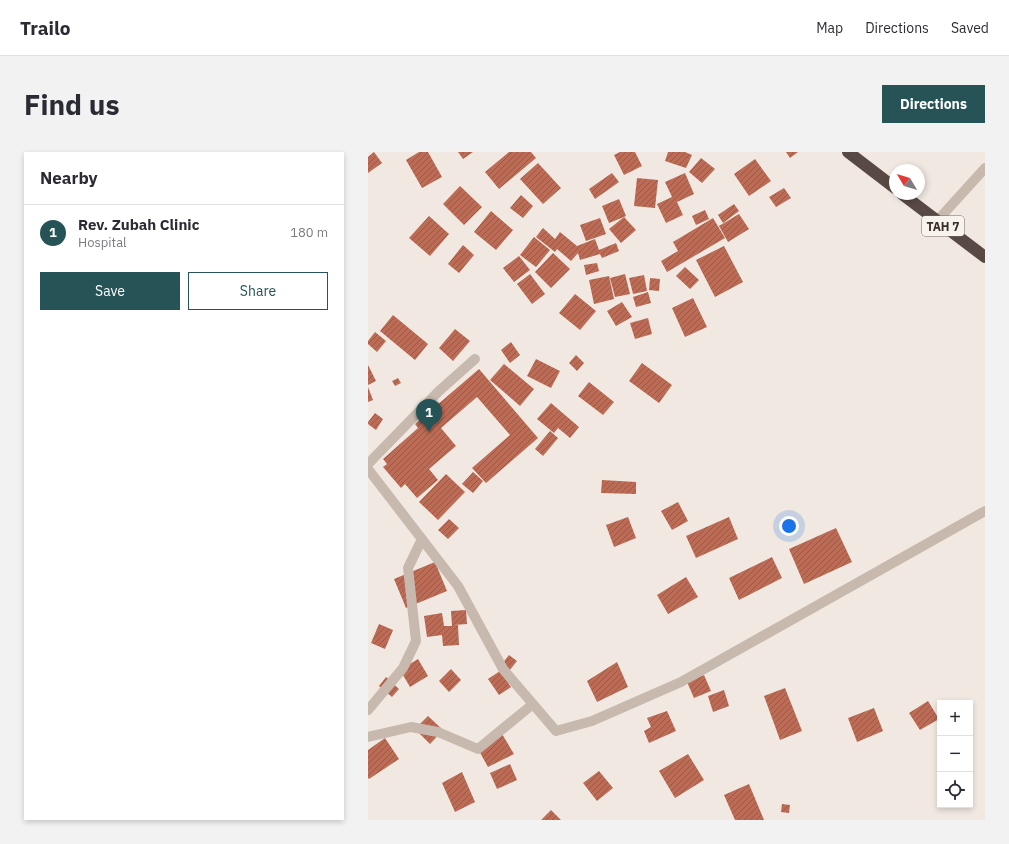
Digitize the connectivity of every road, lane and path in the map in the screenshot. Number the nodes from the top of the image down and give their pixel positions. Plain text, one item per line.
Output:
1 (848, 152) edge
2 (985, 168) edge
3 (889, 183) edge
4 (910, 200) edge
5 (937, 221) junction
6 (985, 257) edge
7 (475, 359) dead end
8 (368, 464) edge
9 (368, 469) edge
10 (985, 511) edge
11 (422, 539) junction
12 (533, 704) junction
13 (368, 710) edge
14 (368, 737) edge

1 - 3 highway
2 - 5 street
4 - 5 highway, TAH 7
5 - 6 highway, TAH 7
7 - 8 street
9 - 11 street
10 - 12 street
11 - 12 street
11 - 13 street
12 - 14 street

